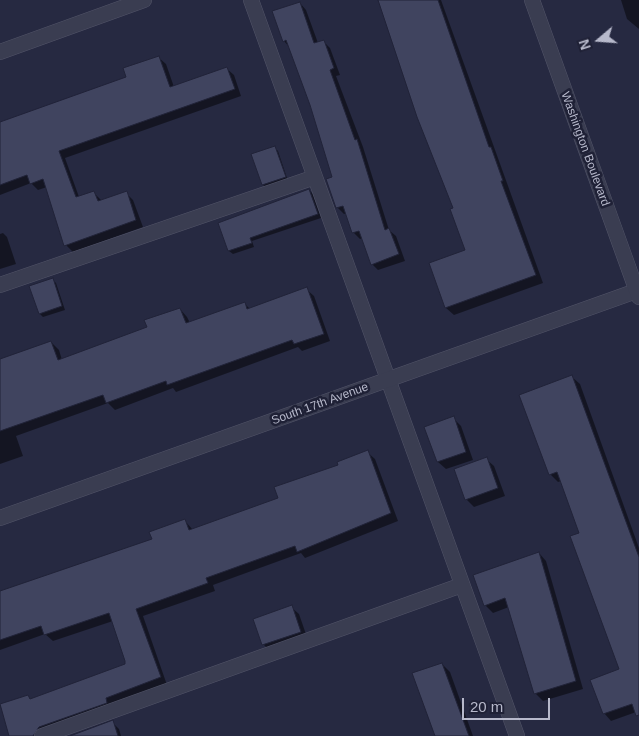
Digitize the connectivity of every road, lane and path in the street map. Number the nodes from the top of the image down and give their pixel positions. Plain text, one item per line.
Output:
1 (144, 0) edge
2 (250, 0) edge
3 (532, 0) edge
4 (0, 52) edge
5 (315, 176) junction
6 (0, 285) edge
7 (638, 293) edge
8 (388, 380) junction
9 (0, 518) edge
10 (462, 585) junction
11 (42, 736) edge
12 (517, 736) edge

1 - 4 street
2 - 5 street
3 - 7 street, Washington Boulevard
5 - 6 street
5 - 8 street
7 - 8 street, South 17th Avenue
8 - 9 street, South 17th Avenue
8 - 10 street
10 - 11 street
10 - 12 street

